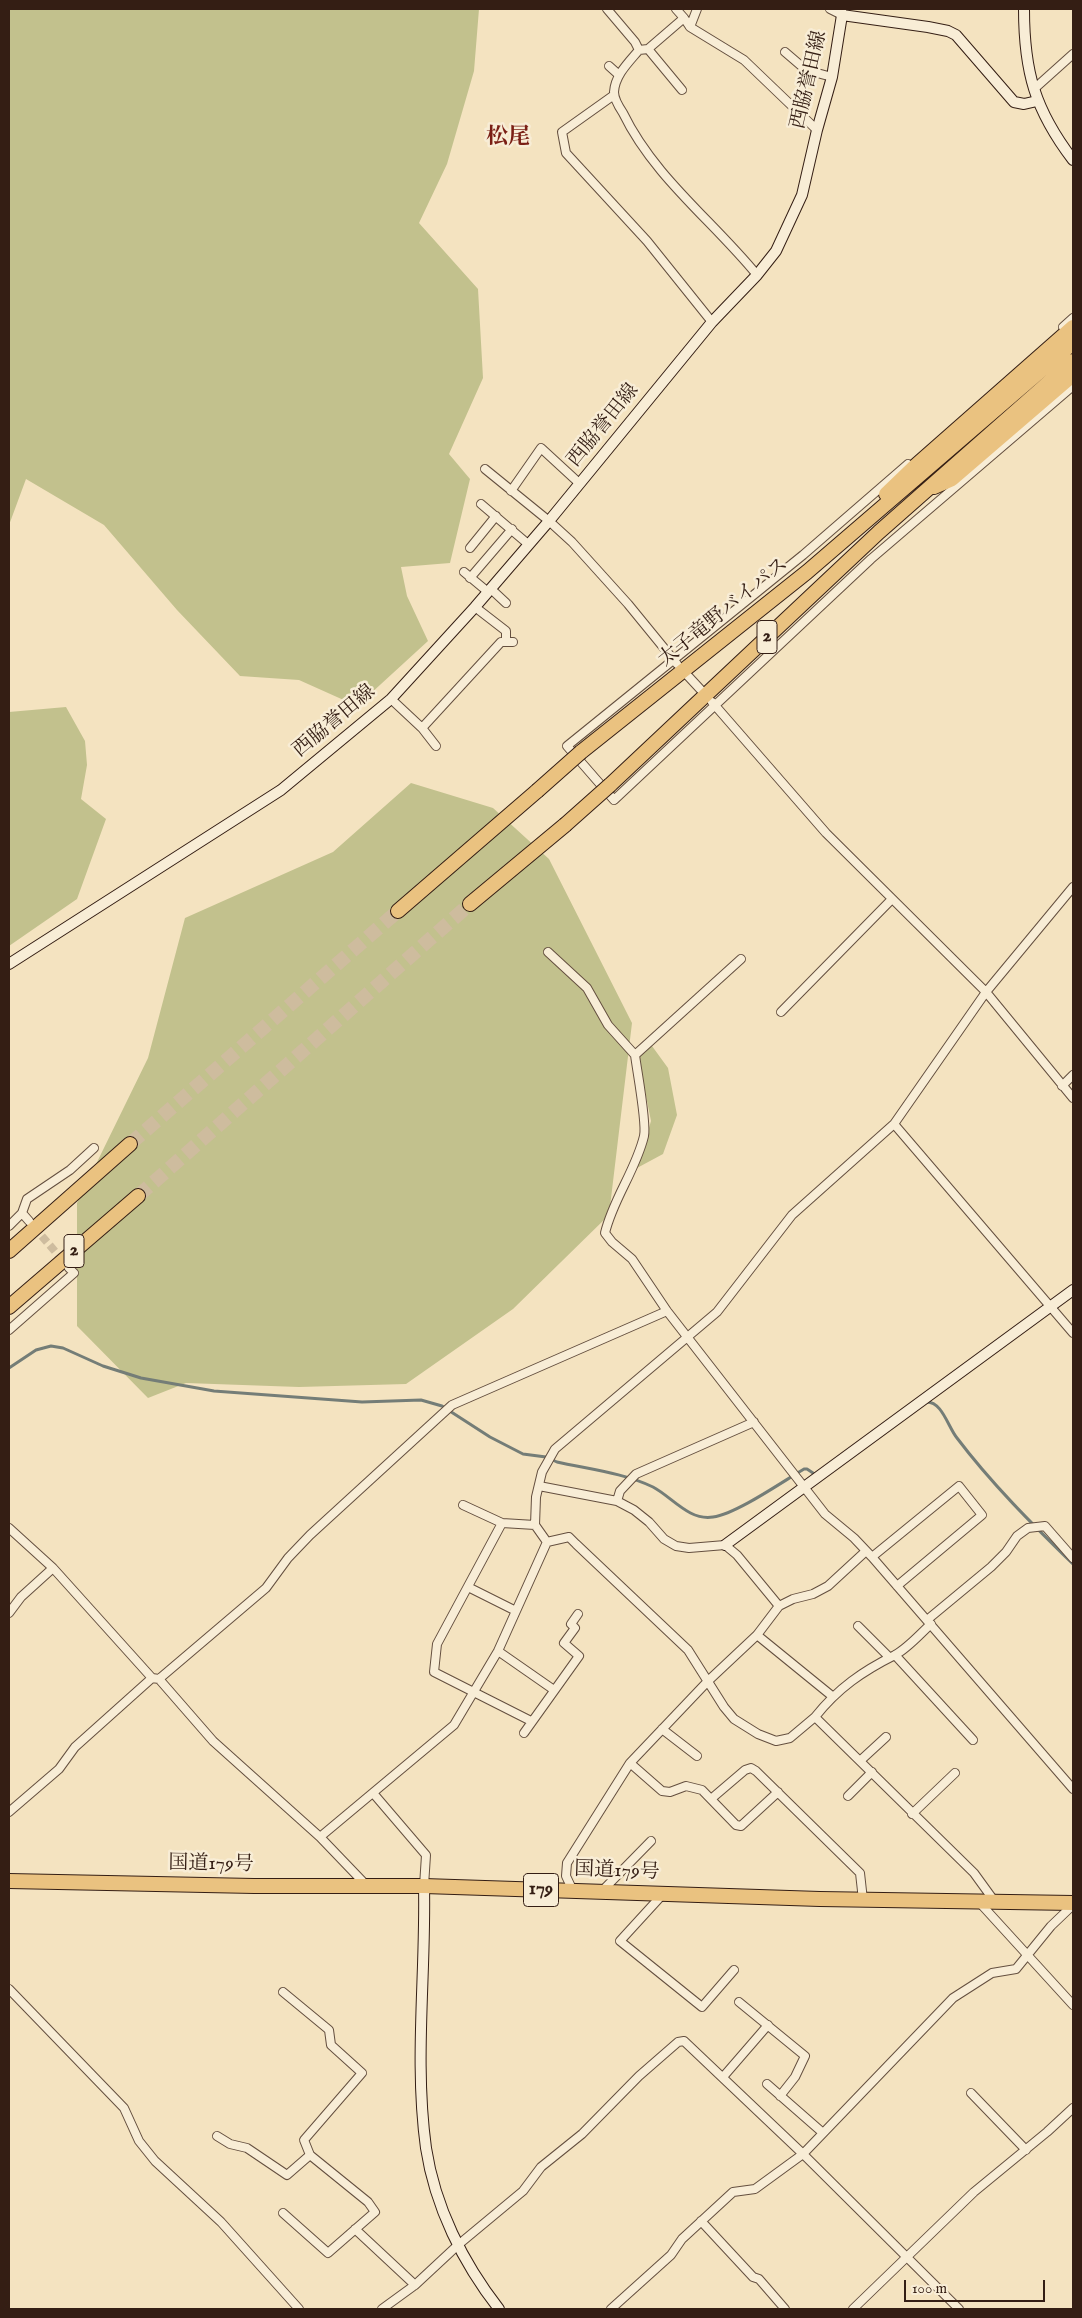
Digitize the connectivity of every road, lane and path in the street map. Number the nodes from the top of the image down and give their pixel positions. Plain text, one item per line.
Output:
1 (607, 9) edge
2 (676, 9) edge
3 (697, 9) edge
4 (830, 9) edge
5 (1024, 9) edge
6 (842, 12) edge
7 (684, 18) junction
8 (690, 27) junction
9 (648, 49) junction
10 (639, 50) junction
11 (785, 52) dead end
12 (1073, 54) edge
13 (609, 66) dead end
14 (619, 75) junction
15 (832, 77) junction
16 (1034, 89) junction
17 (682, 90) dead end
18 (614, 95) junction
19 (1037, 101) junction
20 (817, 130) junction
21 (1073, 160) edge
22 (757, 274) junction
23 (1073, 318) edge
24 (712, 322) junction
25 (1073, 327) edge
26 (1073, 343) edge
27 (1073, 361) edge
28 (1073, 375) edge
29 (1073, 386) edge
30 (940, 467) junction
31 (485, 469) dead end
32 (579, 484) junction
33 (511, 491) junction
34 (481, 504) dead end
35 (496, 516) junction
36 (549, 521) junction
37 (512, 529) junction
38 (528, 544) junction
39 (470, 548) dead end
40 (489, 590) junction
41 (506, 603) dead end
42 (476, 607) junction
43 (675, 662) junction
44 (688, 676) dead end
45 (701, 690) dead end
46 (391, 699) junction
47 (713, 704) junction
48 (422, 728) junction
49 (436, 746) dead end
50 (1073, 887) edge
51 (892, 899) junction
52 (470, 904) tunnel mouth
53 (398, 911) tunnel mouth
54 (548, 952) dead end
55 (740, 959) dead end
56 (9, 964) edge
57 (986, 992) junction
58 (780, 1012) dead end
59 (635, 1055) junction
60 (1073, 1076) edge
61 (1062, 1086) junction
62 (1073, 1098) edge
63 (894, 1124) junction
64 (130, 1144) tunnel mouth
65 (94, 1148) dead end
66 (138, 1196) tunnel mouth
67 (22, 1213) junction
68 (29, 1221) tunnel mouth
69 (9, 1226) edge
70 (9, 1251) edge
71 (71, 1270) dead end
72 (1073, 1290) edge
73 (9, 1307) edge
74 (1049, 1307) junction
75 (667, 1311) junction
76 (9, 1330) edge
77 (1073, 1333) edge
78 (688, 1336) junction
79 (754, 1422) junction
80 (539, 1486) junction
81 (804, 1487) junction
82 (617, 1501) junction
83 (463, 1505) dead end
84 (502, 1523) junction
85 (535, 1525) junction
86 (9, 1528) edge
87 (548, 1542) junction
88 (725, 1544) junction
89 (869, 1554) junction
90 (1073, 1558) edge
91 (53, 1568) junction
92 (468, 1586) junction
93 (897, 1586) junction
94 (779, 1606) junction
95 (516, 1611) junction
96 (9, 1613) edge
97 (578, 1614) dead end
98 (929, 1622) junction
99 (858, 1626) dead end
100 (757, 1635) junction
101 (498, 1651) junction
102 (891, 1656) junction
103 (156, 1678) junction
104 (708, 1681) junction
105 (554, 1690) junction
106 (474, 1692) junction
107 (832, 1696) junction
108 (815, 1717) junction
109 (531, 1721) junction
110 (662, 1729) junction
111 (524, 1733) dead end
112 (886, 1737) dead end
113 (974, 1740) dead end
114 (697, 1756) dead end
115 (861, 1760) junction
116 (630, 1763) junction
117 (872, 1772) junction
118 (955, 1773) dead end
119 (1073, 1789) edge
120 (778, 1792) junction
121 (374, 1794) junction
122 (848, 1796) dead end
123 (712, 1799) junction
124 (9, 1812) edge
125 (912, 1814) junction
126 (320, 1837) junction
127 (651, 1841) dead end
128 (9, 1880) edge
129 (367, 1886) junction
130 (424, 1886) junction
131 (573, 1891) junction
132 (600, 1892) junction
133 (663, 1894) junction
134 (863, 1900) junction
135 (979, 1902) junction
136 (995, 1902) junction
137 (1073, 1904) edge
138 (1029, 1956) junction
139 (734, 1970) dead end
140 (9, 1990) edge
141 (284, 1992) dead end
142 (739, 2002) dead end
143 (1073, 2005) edge
144 (768, 2025) junction
145 (723, 2077) junction
146 (767, 2084) dead end
147 (971, 2093) dead end
148 (780, 2096) junction
149 (1073, 2108) edge
150 (823, 2133) junction
151 (217, 2136) dead end
152 (1026, 2150) junction
153 (804, 2154) junction
154 (310, 2155) junction
155 (282, 2213) dead end
156 (701, 2221) junction
157 (355, 2229) junction
158 (458, 2245) junction
159 (906, 2256) junction
160 (414, 2285) junction
161 (299, 2309) edge
162 (382, 2309) edge
163 (499, 2309) edge
164 (611, 2309) edge
165 (785, 2309) edge
166 (853, 2309) edge
167 (960, 2309) edge

1 - 10 street
2 - 7 street
3 - 8 street
4 - 6 street
5 - 16 main road
6 - 15 main road, 西脇誉田線
6 - 19 main road, 西脇誉田線
7 - 8 street
7 - 9 street
8 - 20 street
9 - 10 street
9 - 17 street
10 - 14 street
11 - 15 street
12 - 16 street
13 - 14 street
14 - 18 street
15 - 20 main road, 西脇誉田線
16 - 19 main road
18 - 22 street
18 - 24 street
19 - 21 main road
20 - 22 main road, 西脇誉田線
22 - 24 main road, 西脇誉田線
23 - 43 street
24 - 32 main road, 西脇誉田線
25 - 30 highway
26 - 30 highway, 太子竜野バイパス / 2
27 - 30 highway, 太子竜野バイパス / 2
28 - 30 highway
29 - 47 street
30 - 52 highway, 太子竜野バイパス / 2, bridge
30 - 53 highway, 太子竜野バイパス / 2, bridge
31 - 33 street
32 - 33 street
32 - 36 main road, 西脇誉田線
33 - 36 street
34 - 35 street
35 - 37 street
35 - 39 street
36 - 38 main road, 西脇誉田線
36 - 43 street
37 - 38 street
37 - 40 street
38 - 40 main road, 西脇誉田線
40 - 41 street
40 - 42 main road, 西脇誉田線
42 - 46 main road, 西脇誉田線
42 - 48 street
43 - 47 street
44 - 45 street
46 - 48 street
46 - 56 main road, 西脇誉田線
47 - 51 street
48 - 49 street
50 - 57 street
51 - 57 street
51 - 58 street
54 - 59 street
55 - 59 street
57 - 61 street
57 - 63 street
59 - 75 street
60 - 61 street
61 - 62 street
63 - 74 street
63 - 78 street
64 - 70 highway, 2
65 - 67 street
66 - 73 highway, 2
67 - 68 street
67 - 69 street
71 - 76 street
72 - 74 main road
74 - 77 street
74 - 81 main road
75 - 78 street
75 - 103 street
78 - 79 street
78 - 80 street
79 - 81 street
79 - 82 street
80 - 82 street
80 - 85 street
81 - 88 main road
81 - 89 street
82 - 88 street
83 - 84 street
84 - 85 street
84 - 92 street
85 - 87 street
86 - 91 street
87 - 95 street
87 - 104 street
88 - 94 street
89 - 93 street
89 - 93 street
89 - 94 street
90 - 98 street
91 - 96 street
91 - 103 street
92 - 95 street
92 - 106 street
93 - 98 street
94 - 100 street
95 - 101 street
97 - 105 street
98 - 102 street
98 - 119 street
99 - 102 street
100 - 104 street
100 - 107 street
101 - 105 street
101 - 106 street
102 - 107 street
102 - 113 street
103 - 124 street
103 - 126 street
104 - 108 street
104 - 110 street
105 - 109 street
106 - 109 street
106 - 121 street
107 - 108 street
108 - 115 street
109 - 111 street
110 - 114 street
110 - 116 street
112 - 115 street
115 - 117 street
116 - 123 street
116 - 131 street
117 - 122 street
117 - 125 street
118 - 125 street
120 - 123 street
120 - 123 street
120 - 134 street
121 - 126 street
121 - 130 street
125 - 136 street
126 - 129 street
127 - 132 street
128 - 129 highway, 国道179号 / 179
129 - 130 highway, 国道179号 / 179
130 - 131 highway, 国道179号 / 179
130 - 158 main road
131 - 132 highway, 国道179号 / 179
132 - 133 highway, 国道179号 / 179
133 - 134 highway, 国道179号 / 179
133 - 139 street
134 - 135 highway, 国道179号 / 179
135 - 136 highway, 国道179号 / 179
135 - 138 street
136 - 137 highway, 国道179号 / 179
137 - 138 street
138 - 143 street
138 - 150 street
140 - 161 street
141 - 154 street
142 - 144 street
144 - 145 street
144 - 148 street
145 - 153 street
145 - 158 street
146 - 148 street
147 - 152 street
148 - 150 street
149 - 152 street
150 - 153 street
151 - 154 street
152 - 159 street
153 - 156 street
153 - 159 street
154 - 157 street
155 - 157 street
156 - 164 street
156 - 165 street
157 - 160 street
158 - 160 street
158 - 163 main road
159 - 166 street
159 - 167 street
160 - 162 street

